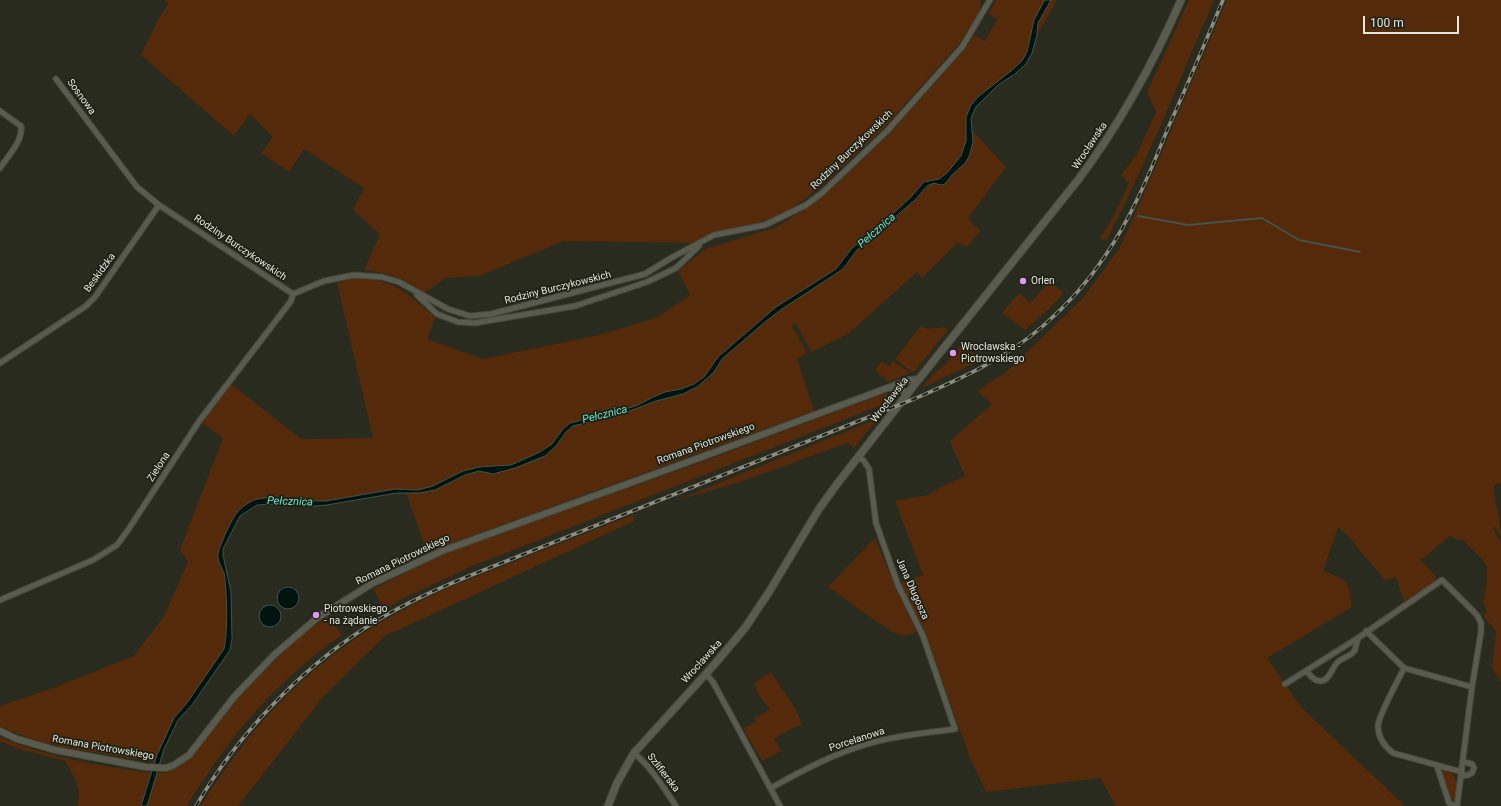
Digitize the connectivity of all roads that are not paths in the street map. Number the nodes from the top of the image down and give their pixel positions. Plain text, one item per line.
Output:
1 (990, 0) edge
2 (1181, 0) edge
3 (56, 79) dead end
4 (0, 111) edge
5 (91, 126) joint
6 (0, 168) edge
7 (159, 205) junction
8 (704, 241) junction
9 (412, 290) junction
10 (293, 294) junction
11 (0, 363) edge
12 (919, 379) junction
13 (887, 388) junction
14 (908, 394) junction
15 (858, 456) junction
16 (0, 600) edge
17 (1366, 631) junction
18 (1358, 638) junction
19 (1404, 668) junction
20 (1306, 671) junction
21 (706, 674) junction
22 (1285, 684) dead end
23 (1472, 687) junction
24 (956, 729) joint
25 (0, 731) edge
26 (634, 753) junction
27 (1463, 762) junction
28 (1437, 766) junction
29 (1462, 774) junction
30 (771, 788) junction
31 (608, 806) edge
32 (676, 806) edge
33 (780, 806) edge
34 (1456, 806) edge

1 - 8 street, Rodziny Burczykowskich
2 - 12 main road, Wrocławska
3 - 5 street, Sosnowa
4 - 6 street
5 - 7 street, Rodziny Burczykowskich
7 - 10 street, Rodziny Burczykowskich
7 - 11 street, Beskidzka
8 - 9 street, Rodziny Burczykowskich
8 - 9 street, Rodziny Burczykowskich
9 - 10 street, Rodziny Burczykowskich
10 - 16 street, Zielona
12 - 13 street, Romana Piotrowskiego
12 - 14 main road, Wrocławska
13 - 14 street
13 - 25 street, Romana Piotrowskiego
14 - 15 main road, Wrocławska
15 - 21 main road, Wrocławska
15 - 24 street, Jana Długosza
17 - 18 street
17 - 19 street
17 - 23 street
18 - 20 street
18 - 20 street
19 - 23 street
19 - 28 street
20 - 22 street
21 - 26 main road, Wrocławska
21 - 30 street
23 - 27 street
24 - 30 street, Porcelanowa
26 - 31 main road, Wrocławska
26 - 32 street, Szlifierska
27 - 29 street
27 - 29 street
28 - 29 street
28 - 34 street
29 - 34 street
30 - 33 street

